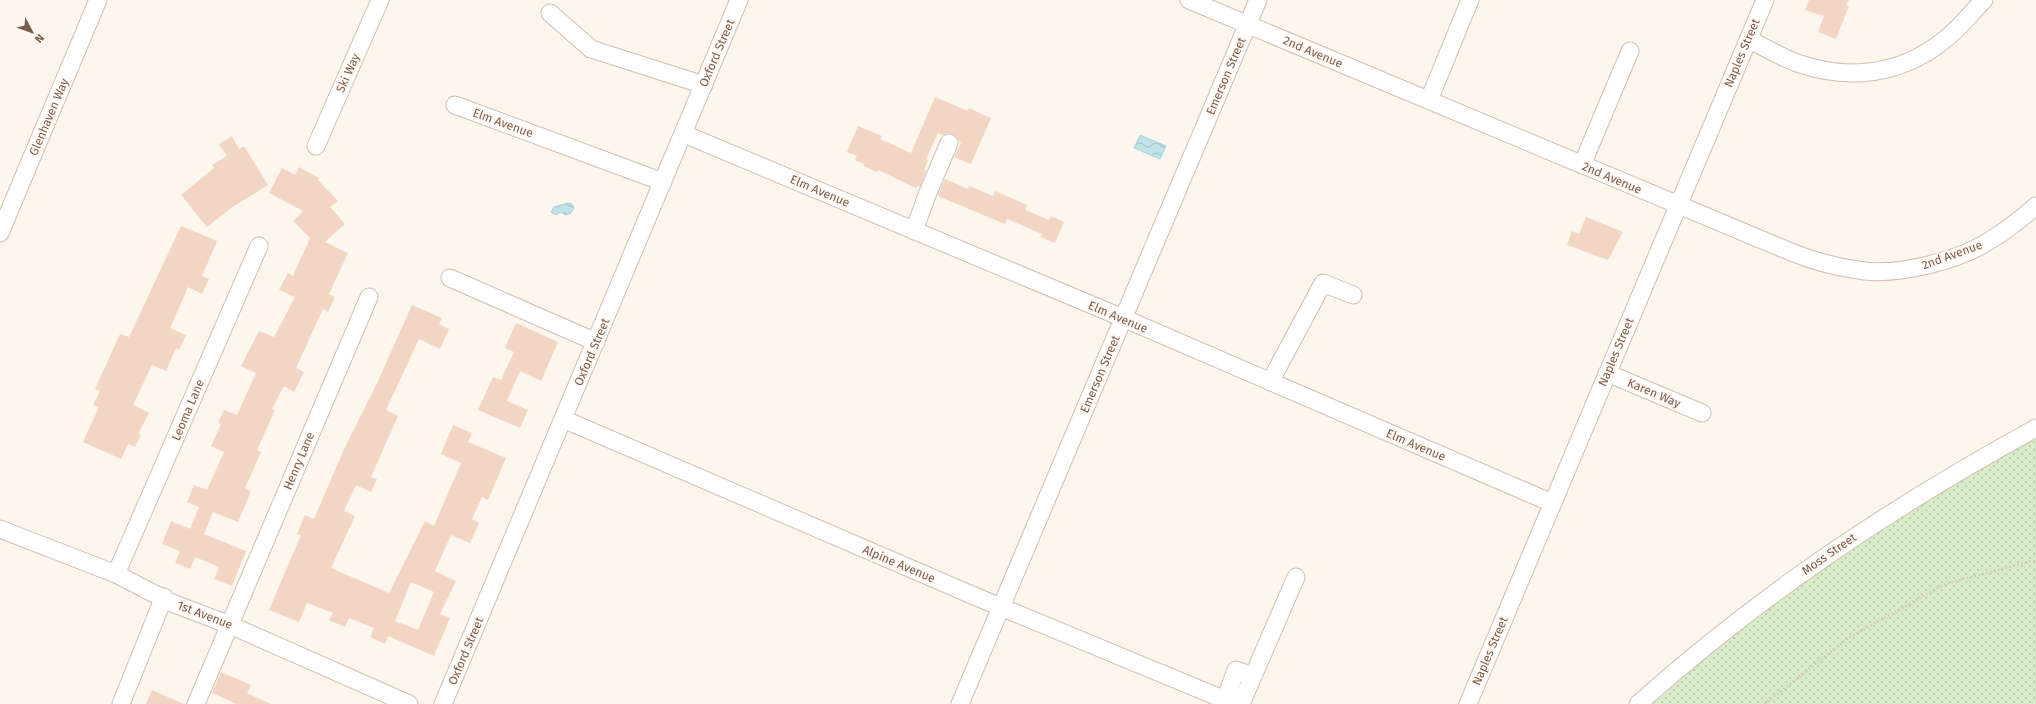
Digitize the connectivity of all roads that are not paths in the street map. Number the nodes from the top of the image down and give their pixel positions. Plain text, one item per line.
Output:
1 (98, 0) edge
2 (380, 0) edge
3 (739, 0) edge
4 (1189, 0) edge
5 (1258, 0) edge
6 (1470, 0) edge
7 (1764, 0) edge
8 (1984, 0) edge
9 (550, 13) dead end
10 (1248, 24) junction
11 (1748, 39) junction
12 (1630, 51) dead end
13 (704, 85) junction
14 (1429, 100) junction
15 (455, 105) dead end
16 (684, 134) junction
17 (949, 143) dead end
18 (316, 146) dead end
19 (1582, 165) junction
20 (663, 182) junction
21 (1678, 205) junction
22 (2036, 206) edge
23 (914, 231) junction
24 (0, 233) edge
25 (259, 246) dead end
26 (450, 278) dead end
27 (1353, 295) dead end
28 (369, 297) dead end
29 (1123, 318) junction
30 (596, 342) junction
31 (1607, 373) junction
32 (1270, 382) junction
33 (1702, 413) dead end
34 (564, 419) junction
35 (2036, 428) edge
36 (1552, 503) junction
37 (0, 529) edge
38 (116, 574) junction
39 (1296, 577) dead end
40 (164, 597) junction
41 (1001, 607) junction
42 (230, 625) junction
43 (1227, 702) edge
44 (121, 704) edge
45 (196, 704) edge
46 (409, 704) edge
47 (443, 704) edge
48 (960, 704) edge
49 (1468, 704) edge
50 (1638, 704) edge

1 - 24 street, Glenhaven Way
2 - 18 street, Ski Way
3 - 13 street, Oxford Street
4 - 10 street, 2nd Avenue
5 - 10 street, Emerson Street
6 - 14 street
7 - 11 street, Naples Street
8 - 11 street
9 - 13 street
10 - 14 street, 2nd Avenue
10 - 29 street, Emerson Street
11 - 21 street, Naples Street
12 - 19 street
13 - 16 street, Oxford Street
14 - 19 street, 2nd Avenue
15 - 20 street, Elm Avenue
16 - 20 street, Oxford Street
16 - 23 street, Elm Avenue
17 - 23 street
19 - 21 street, 2nd Avenue
20 - 30 street, Oxford Street
21 - 22 street, 2nd Avenue
21 - 31 street, Naples Street
23 - 29 street, Elm Avenue
25 - 38 street, Leoma Lane
26 - 30 street
27 - 32 street
28 - 42 street, Henry Lane
29 - 32 street, Elm Avenue
29 - 41 street, Emerson Street
30 - 34 street, Oxford Street
31 - 33 street, Karen Way
31 - 36 street, Naples Street
32 - 36 street, Elm Avenue
34 - 41 street, Alpine Avenue
34 - 47 street, Oxford Street
35 - 50 street, Moss Street
36 - 49 street, Naples Street
37 - 38 street, 1st Avenue
38 - 40 street, 1st Avenue
39 - 43 street
40 - 42 street, 1st Avenue
40 - 44 street
41 - 43 street, Alpine Avenue
41 - 48 street, Emerson Street
42 - 45 street, Henry Lane
42 - 46 street, 1st Avenue

